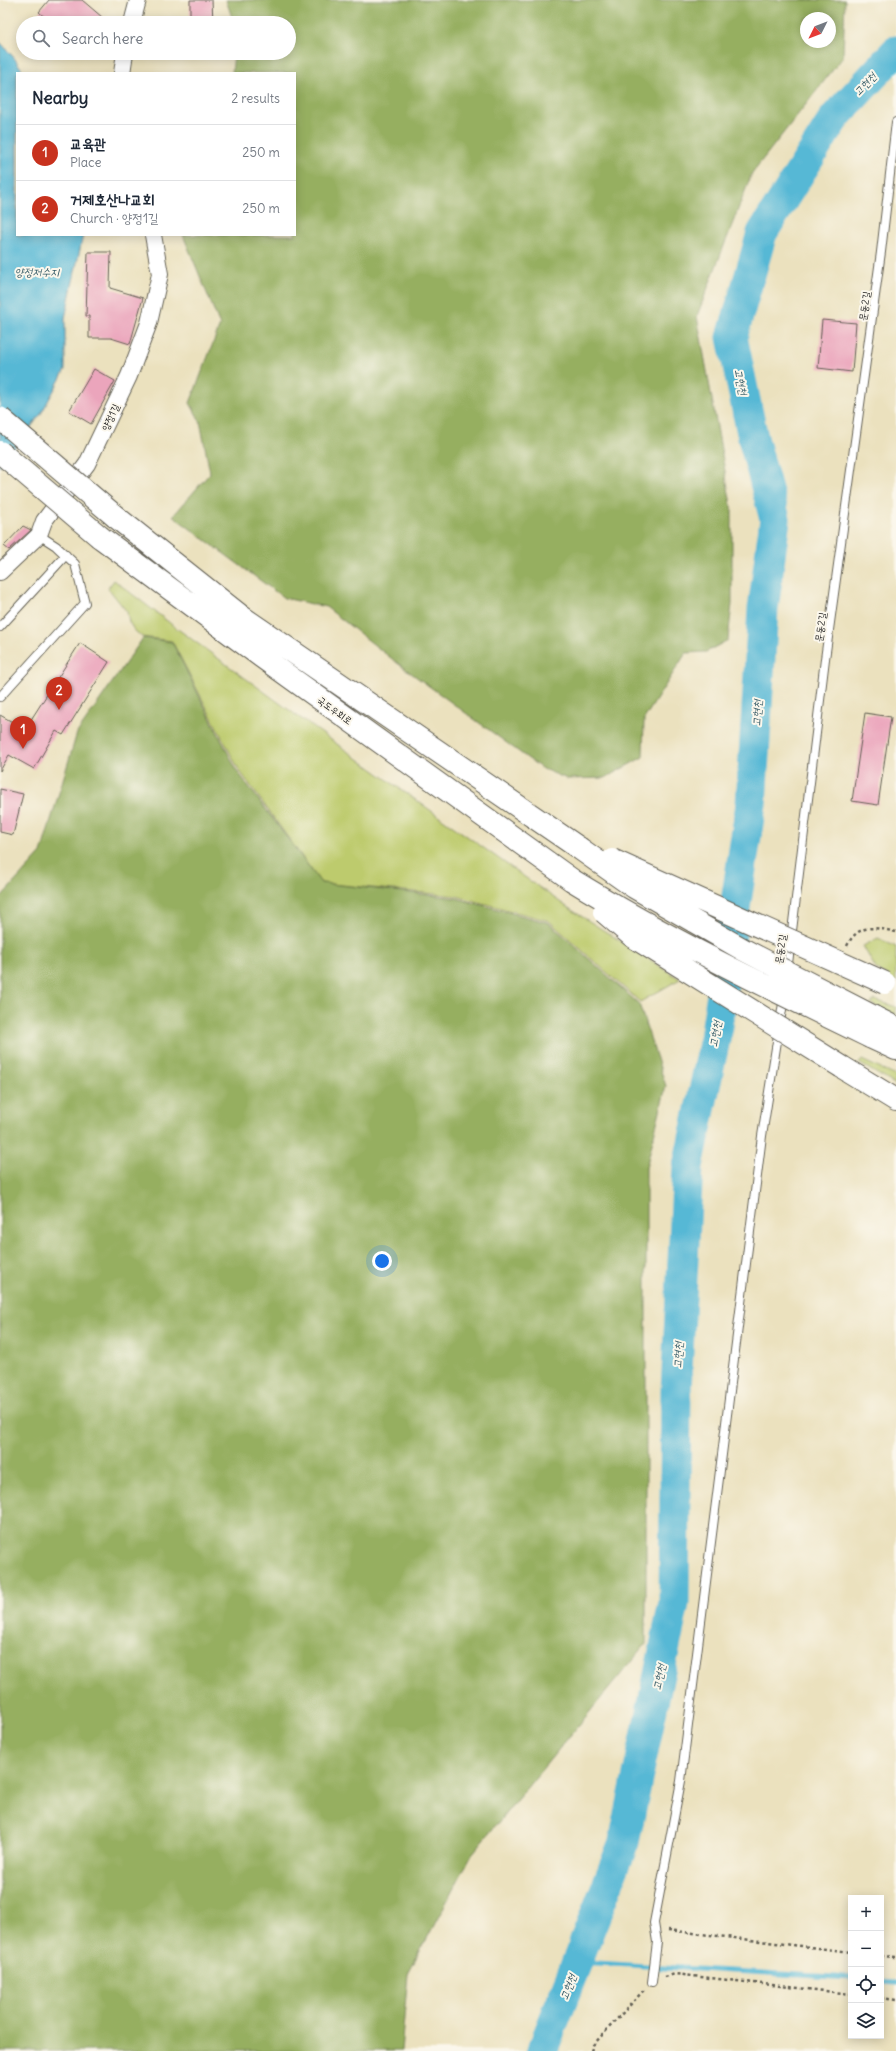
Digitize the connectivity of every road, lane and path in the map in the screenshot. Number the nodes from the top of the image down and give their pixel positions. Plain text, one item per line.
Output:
1 (138, 0) edge
2 (134, 16) edge
3 (125, 60) edge
4 (122, 72) edge
5 (896, 122) edge
6 (153, 236) edge
7 (0, 418) edge
8 (0, 452) edge
9 (39, 535) junction
10 (66, 555) junction
11 (0, 572) edge
12 (0, 627) edge
13 (0, 697) edge
14 (579, 848) junction
15 (572, 880) junction
16 (891, 985) edge
17 (872, 1027) junction
18 (896, 1028) edge
19 (896, 1049) edge
20 (896, 1100) edge
21 (654, 1923) junction
22 (848, 1952) edge
23 (884, 1956) edge
24 (896, 1958) edge
25 (652, 1982) junction
26 (848, 1994) edge
27 (884, 1998) edge
28 (896, 2000) edge
29 (591, 2051) edge

1 - 2 street
3 - 4 street
5 - 21 lane, 문동2길
6 - 9 street, 양정1길
7 - 14 highway, bridge
8 - 15 highway, 국도우회로, bridge
9 - 10 lane
9 - 11 street, 양정1길
10 - 12 lane
10 - 13 lane
14 - 16 highway, bridge
14 - 17 highway, bridge
15 - 17 highway, bridge
15 - 20 highway, bridge
17 - 18 highway
17 - 19 highway
21 - 22 path
21 - 25 lane, 문동2길
23 - 24 path
25 - 26 path
25 - 29 path
27 - 28 path

